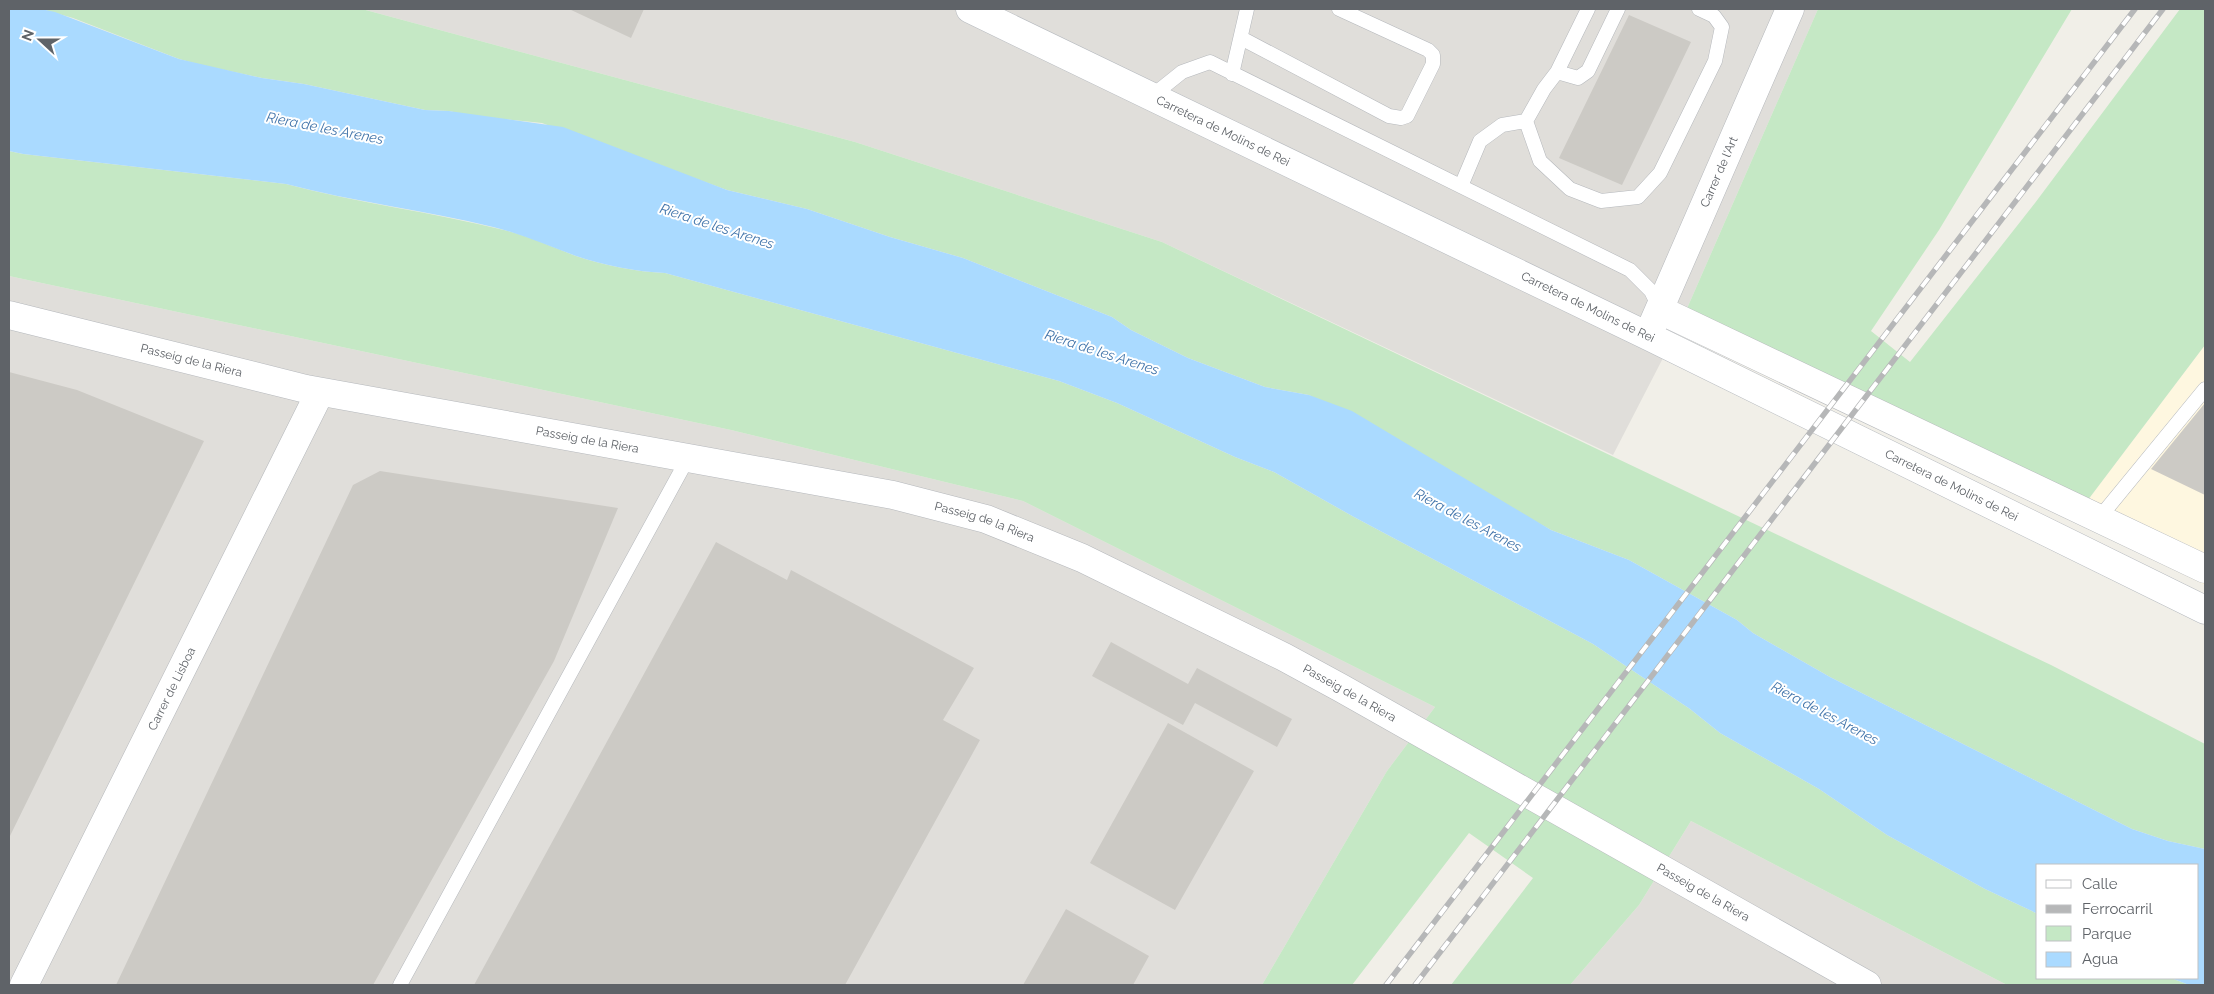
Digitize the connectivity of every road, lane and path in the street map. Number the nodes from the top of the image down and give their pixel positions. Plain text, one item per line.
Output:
1 (970, 9) edge
2 (1247, 9) edge
3 (1339, 9) edge
4 (1588, 9) edge
5 (1618, 9) edge
6 (1699, 9) edge
7 (1790, 9) edge
8 (1241, 38) junction
9 (1558, 72) junction
10 (1232, 74) junction
11 (1152, 96) junction
12 (1526, 121) junction
13 (1461, 186) junction
14 (1660, 310) junction
15 (9, 316) edge
16 (1648, 336) junction
17 (2205, 388) edge
18 (320, 392) junction
19 (688, 458) junction
20 (2100, 517) junction
21 (2205, 568) edge
22 (2205, 610) edge
23 (1824, 974) edge
24 (24, 985) edge
25 (400, 985) edge
26 (1867, 985) edge

1 - 11 street, Carretera de Molins de Rei
2 - 8 lane
3 - 8 lane
4 - 9 lane
5 - 9 lane
6 - 12 lane
7 - 14 street, Carrer de l'Art
8 - 10 lane
9 - 12 lane
10 - 11 lane
10 - 13 lane
11 - 16 street, Carretera de Molins de Rei
12 - 13 lane
13 - 14 lane
14 - 16 street, Carrer de l'Art
14 - 20 street
15 - 18 street, Passeig de la Riera
16 - 22 street, Carretera de Molins de Rei
17 - 20 lane
18 - 19 street, Passeig de la Riera
18 - 24 street, Carrer de Lisboa
19 - 23 street, Passeig de la Riera
19 - 25 lane
20 - 21 street
23 - 26 street, Passeig de la Riera

